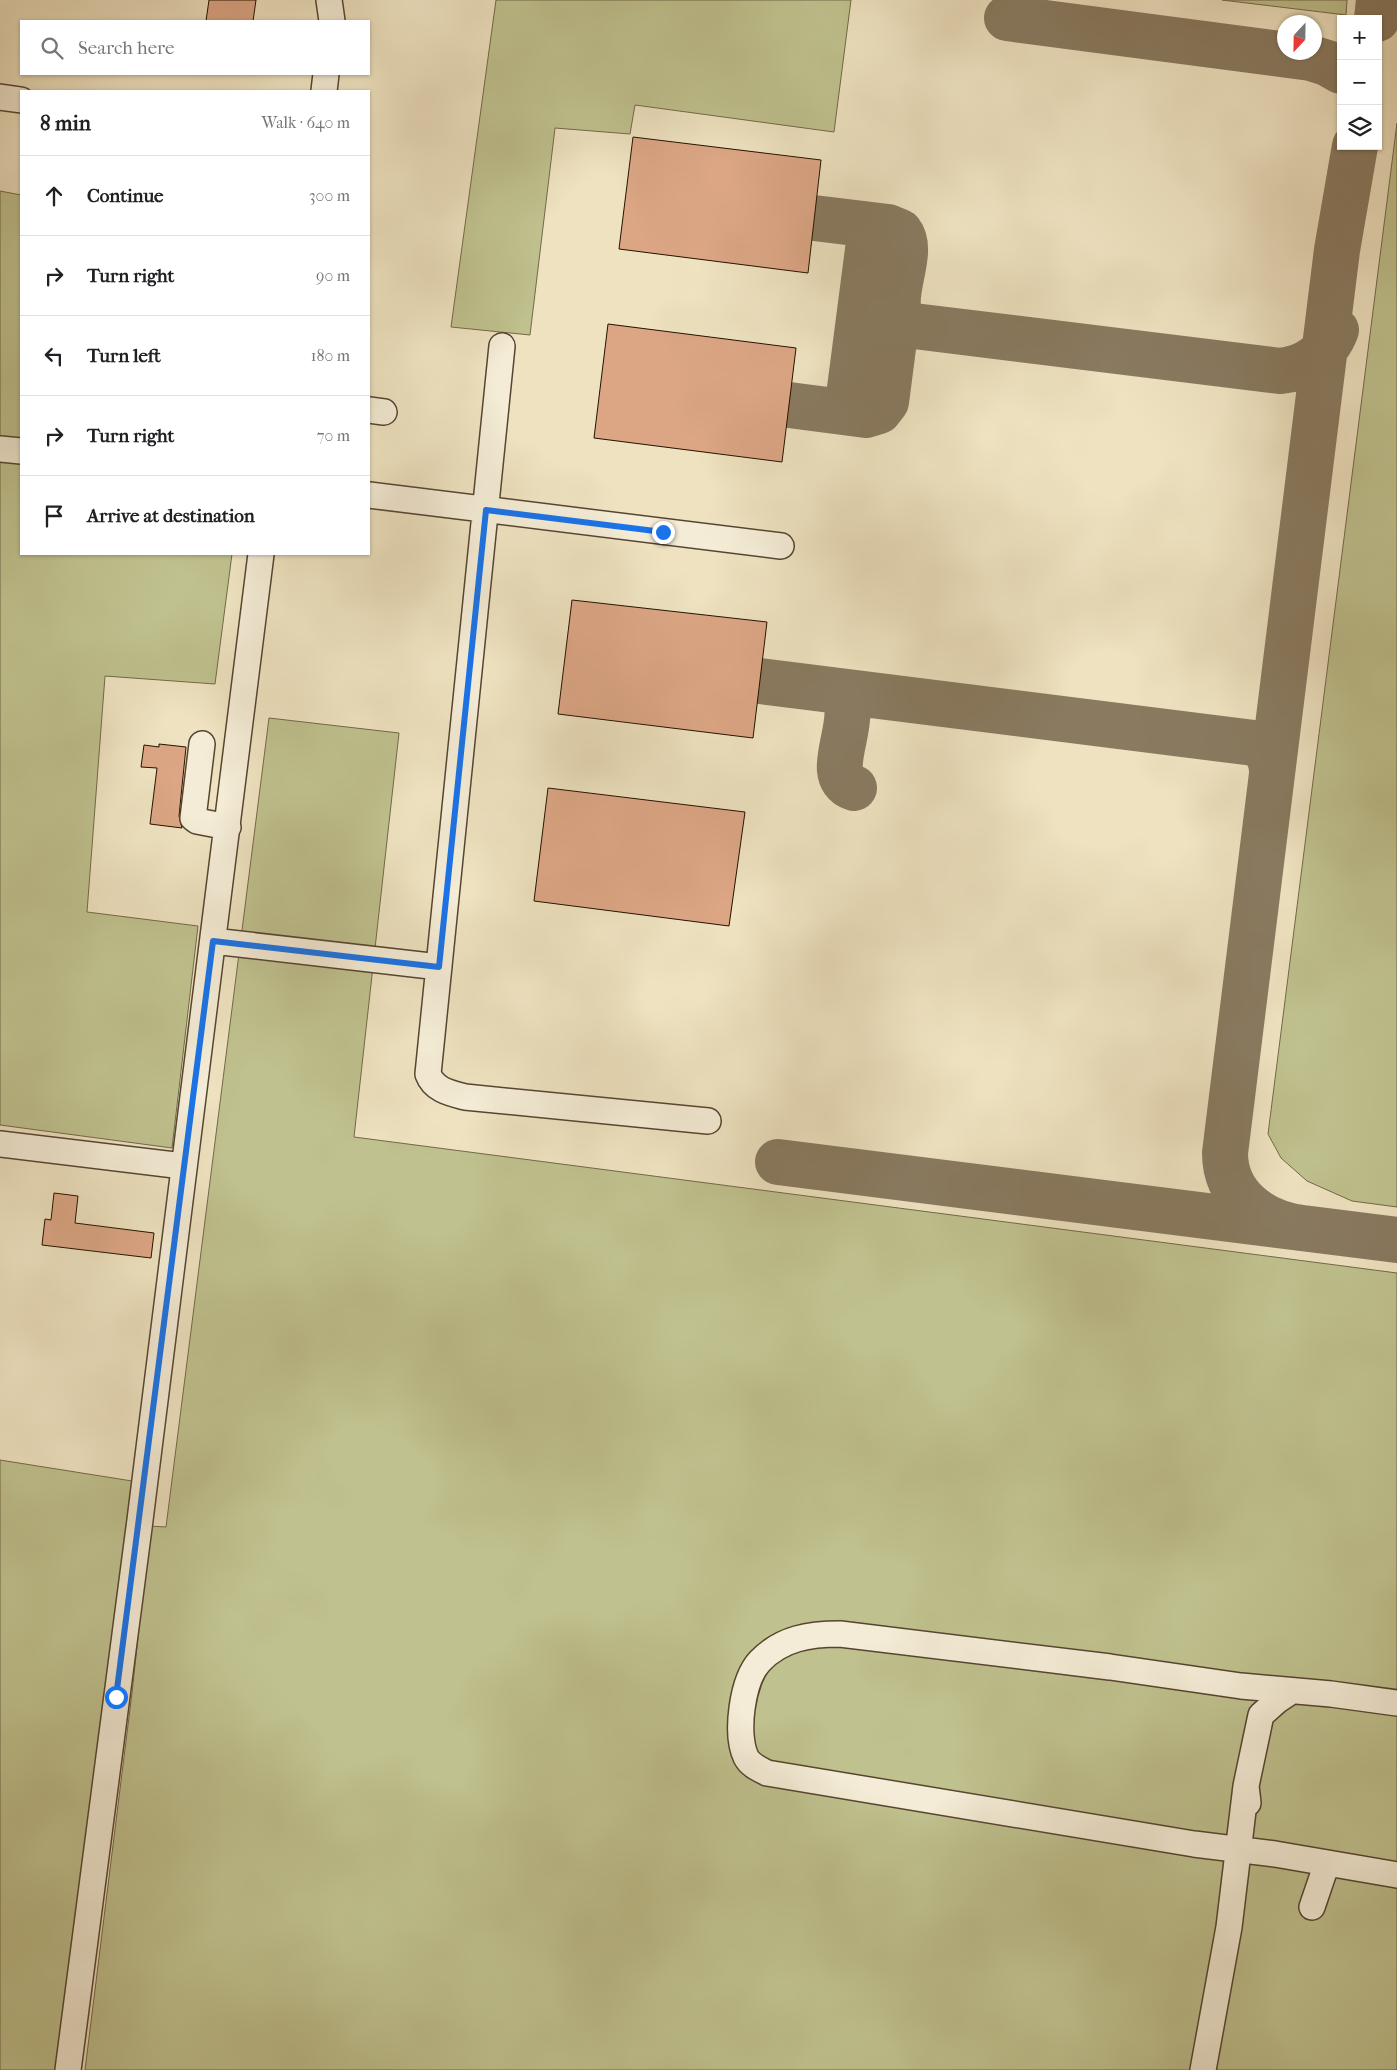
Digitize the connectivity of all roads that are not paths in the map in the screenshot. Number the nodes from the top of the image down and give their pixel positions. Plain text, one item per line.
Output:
1 (329, 0) edge
2 (332, 20) edge
3 (326, 75) edge
4 (324, 90) edge
5 (0, 97) edge
6 (20, 100) edge
7 (502, 346) dead end
8 (0, 449) edge
9 (20, 451) edge
10 (370, 495) edge
11 (486, 510) junction
12 (781, 546) dead end
13 (261, 555) edge
14 (202, 744) dead end
15 (228, 827) junction
16 (213, 941) junction
17 (439, 967) junction
18 (708, 1121) dead end
19 (0, 1144) edge
20 (183, 1166) junction
21 (1241, 1686) junction
22 (1290, 1692) junction
23 (1397, 1703) edge
24 (1261, 1715) junction
25 (1246, 1786) junction
26 (1239, 1850) junction
27 (1275, 1854) junction
28 (1327, 1864) junction
29 (1397, 1875) edge
30 (1312, 1907) dead end
31 (68, 2070) edge
32 (1203, 2070) edge

1 - 2 lane
3 - 4 lane
5 - 6 lane
7 - 11 lane
8 - 9 lane
10 - 11 lane
11 - 12 lane
11 - 17 lane
13 - 15 lane
14 - 15 lane
15 - 16 lane
16 - 17 lane
16 - 20 lane
17 - 18 lane
19 - 20 lane
20 - 31 lane
21 - 22 lane
21 - 24 lane
21 - 26 lane
22 - 23 lane
22 - 24 lane
24 - 25 lane
25 - 26 lane
25 - 27 lane
26 - 27 lane
26 - 32 lane
27 - 28 lane
28 - 29 lane
28 - 30 lane

